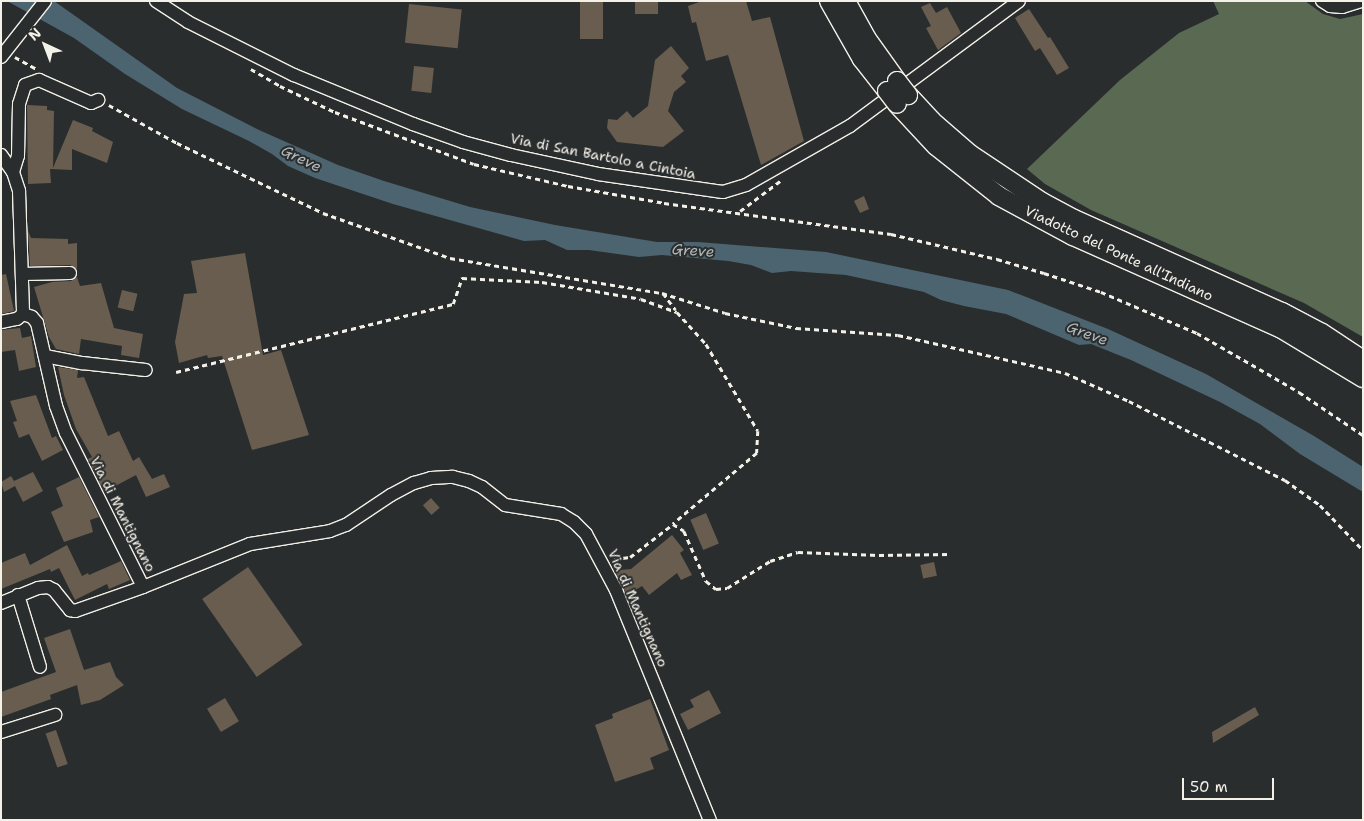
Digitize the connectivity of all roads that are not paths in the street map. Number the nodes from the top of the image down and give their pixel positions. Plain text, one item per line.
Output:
1 (45, 1) edge
2 (156, 1) edge
3 (829, 1) edge
4 (846, 1) edge
5 (1020, 1) edge
6 (1322, 1) edge
7 (1357, 2) edge
8 (853, 10) edge
9 (8, 54) edge
10 (900, 91) junction
11 (99, 100) road end
12 (1, 155) edge
13 (13, 172) junction
14 (70, 272) dead end
15 (22, 274) junction
16 (23, 314) junction
17 (1, 322) edge
18 (45, 356) junction
19 (1363, 360) edge
20 (146, 370) dead end
21 (1363, 378) edge
22 (144, 586) junction
23 (18, 595) junction
24 (1, 603) edge
25 (40, 667) dead end
26 (55, 715) dead end
27 (1, 732) edge
28 (710, 820) edge

1 - 9 street
2 - 10 street, Via di San Bartolo a Cintoia
3 - 10 highway, Viadotto del Ponte all'Indiano
4 - 8 highway, Viadotto del Ponte all'Indiano
5 - 10 street, Via di San Bartolo a Cintoia
6 - 7 street
8 - 10 highway, Viadotto del Ponte all'Indiano
10 - 19 highway, Viadotto del Ponte all'Indiano
10 - 21 highway, Viadotto del Ponte all'Indiano
11 - 13 street
12 - 13 street
13 - 15 street
14 - 15 street
15 - 16 street
16 - 17 street
16 - 18 street, Via di Mantignano
18 - 20 street
18 - 22 street, Via di Mantignano
22 - 23 street
22 - 28 street, Via di Mantignano
23 - 24 street
23 - 25 street
26 - 27 street

